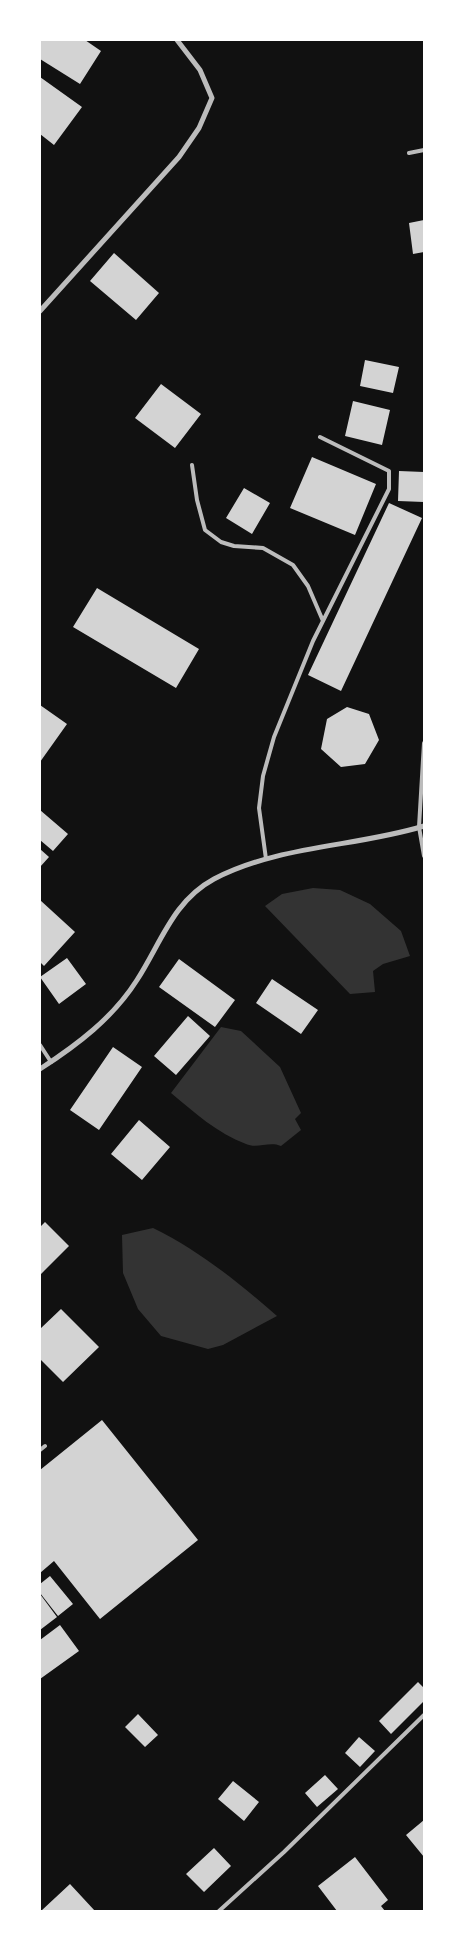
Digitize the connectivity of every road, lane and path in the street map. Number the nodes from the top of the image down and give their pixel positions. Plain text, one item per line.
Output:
1 (177, 40) edge
2 (424, 150) edge
3 (409, 153) dead end
4 (40, 311) edge
5 (320, 437) dead end
6 (192, 465) dead end
7 (323, 621) junction
8 (424, 743) edge
9 (422, 827) edge
10 (424, 856) edge
11 (266, 859) junction
12 (40, 1045) edge
13 (51, 1062) junction
14 (40, 1069) edge
15 (45, 1446) dead end
16 (40, 1450) edge
17 (424, 1715) edge
18 (219, 1911) edge

1 - 4 street
2 - 3 lane
5 - 7 lane
6 - 7 lane
7 - 11 lane
8 - 9 lane
9 - 10 lane
9 - 11 street
11 - 13 street
12 - 13 lane
13 - 14 street
15 - 16 lane
17 - 18 lane

